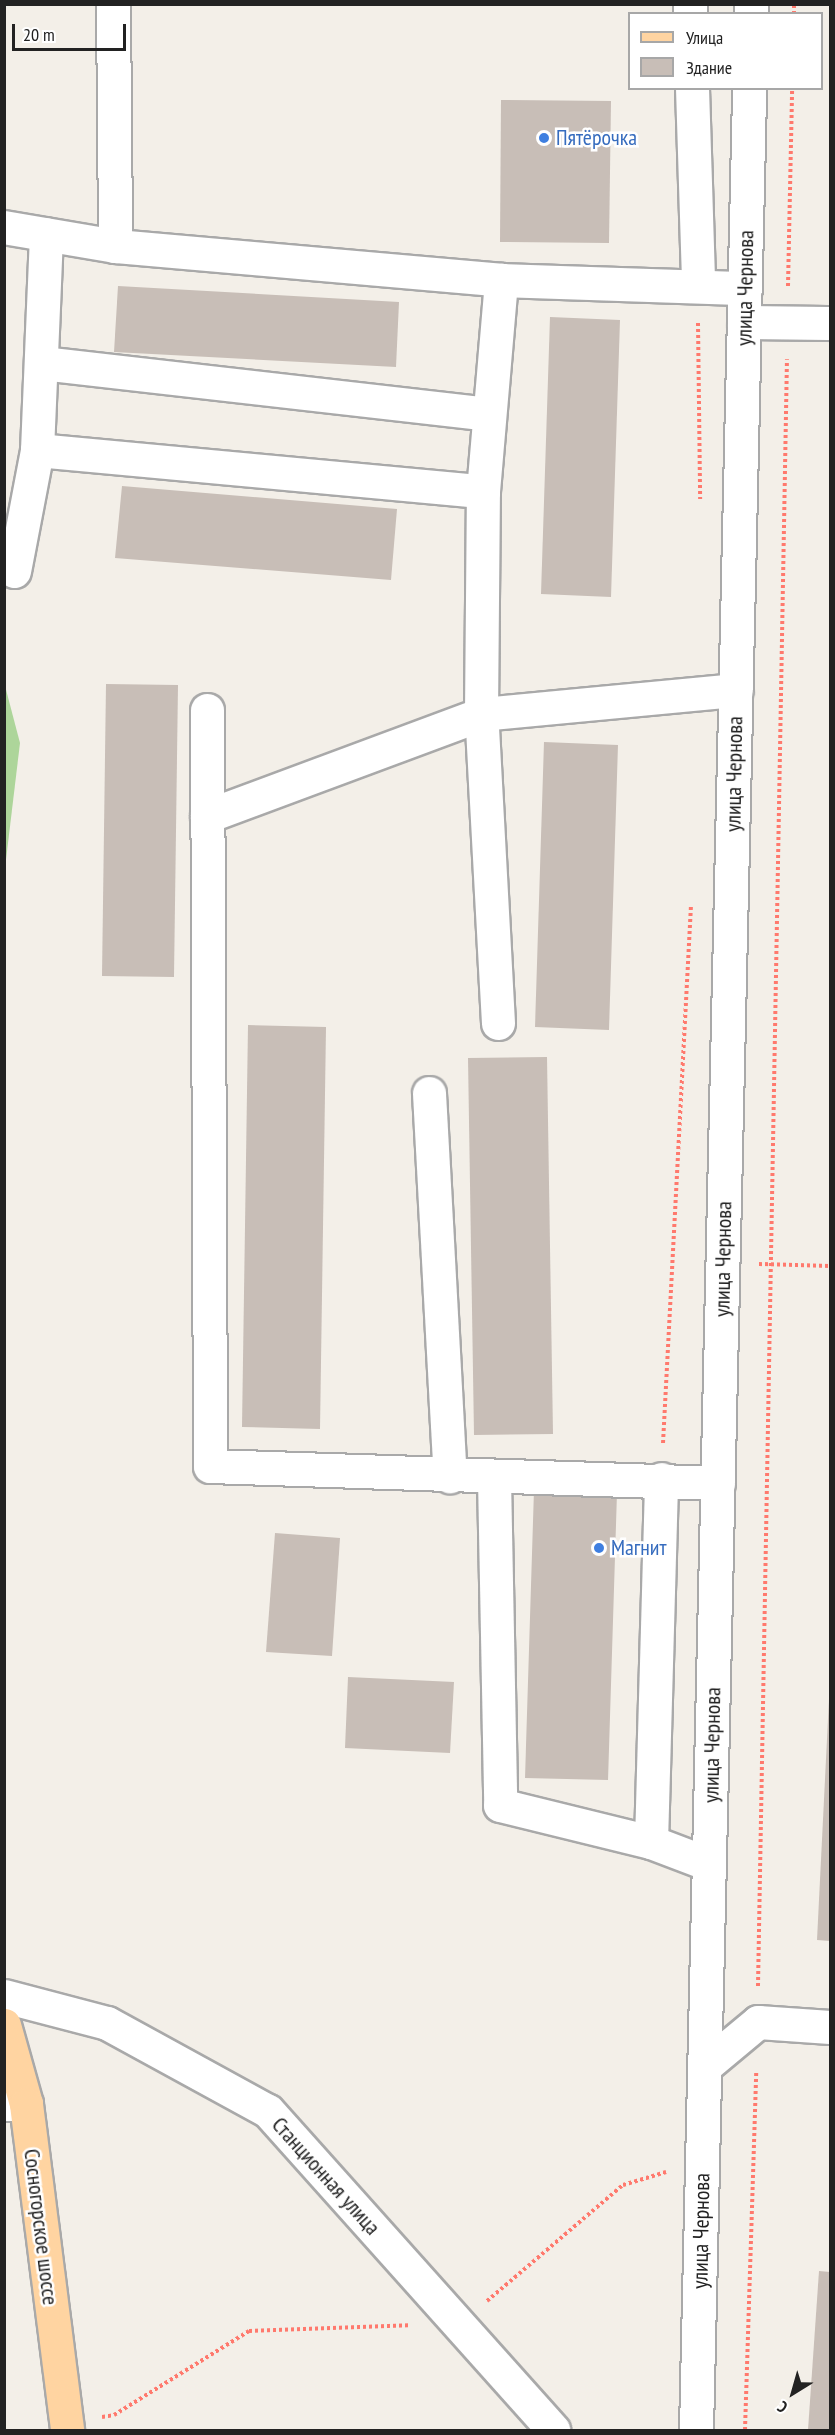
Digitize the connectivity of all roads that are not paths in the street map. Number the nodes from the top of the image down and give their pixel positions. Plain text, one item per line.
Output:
1 (113, 4) edge
2 (692, 90) edge
3 (749, 90) edge
4 (4, 227) edge
5 (46, 234) junction
6 (115, 246) junction
7 (501, 280) junction
8 (698, 284) junction
9 (745, 288) junction
10 (744, 322) junction
11 (831, 323) edge
12 (42, 363) junction
13 (488, 414) junction
14 (37, 450) junction
15 (483, 491) junction
16 (14, 571) dead end
17 (736, 690) junction
18 (207, 710) dead end
19 (482, 714) junction
20 (207, 816) junction
21 (498, 1023) dead end
22 (429, 1093) dead end
23 (450, 1476) junction
24 (494, 1478) junction
25 (661, 1479) junction
26 (718, 1483) junction
27 (651, 1842) junction
28 (709, 1864) junction
29 (4, 1996) edge
30 (4, 2025) edge
31 (831, 2026) edge
32 (705, 2066) junction
33 (15, 2104) edge
34 (67, 2430) edge
35 (554, 2430) edge
36 (696, 2430) edge

1 - 6 street
2 - 8 street
3 - 9 street, улица Чернова
4 - 5 street
5 - 6 street
5 - 12 street
6 - 7 street
7 - 8 street
7 - 13 street
8 - 9 street
9 - 10 street, улица Чернова
10 - 11 street
10 - 17 street, улица Чернова
12 - 13 street
12 - 14 street
13 - 15 street
14 - 15 street
14 - 16 street
15 - 19 street
17 - 19 street
17 - 26 street, улица Чернова
18 - 20 street
19 - 20 street
19 - 21 street
20 - 23 street
22 - 23 street
23 - 24 street
24 - 25 street
24 - 27 street
25 - 26 street
25 - 27 street
26 - 28 street, улица Чернова
27 - 28 street
28 - 32 street, улица Чернова
29 - 35 street, Станционная улица
30 - 33 main road, Сосногорское шоссе
31 - 32 street
32 - 36 street, улица Чернова
33 - 34 main road, Сосногорское шоссе

